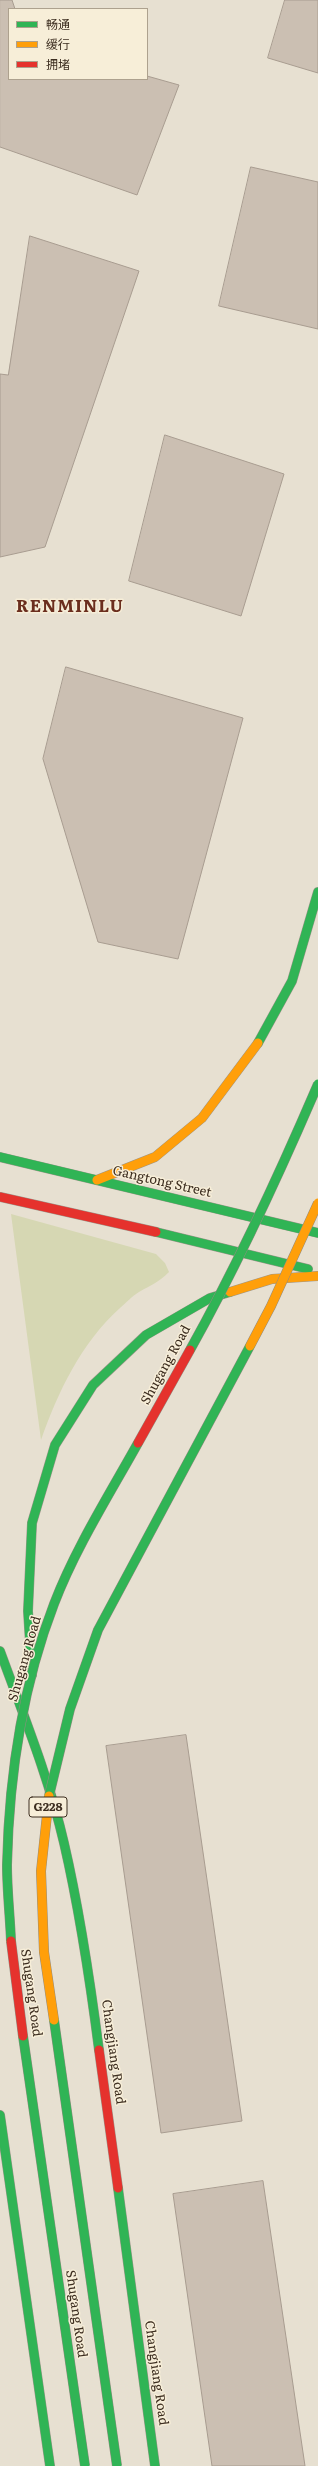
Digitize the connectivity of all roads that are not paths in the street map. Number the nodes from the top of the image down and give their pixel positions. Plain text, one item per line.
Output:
1 (318, 892) edge
2 (318, 1084) edge
3 (0, 1157) edge
4 (98, 1180) junction
5 (0, 1197) edge
6 (318, 1202) edge
7 (318, 1233) edge
8 (318, 1272) edge
9 (318, 1276) edge
10 (0, 1651) edge
11 (35, 1706) dead end
12 (36, 1722) dead end
13 (38, 1754) junction
14 (0, 2115) edge
15 (50, 2466) edge
16 (85, 2466) edge
17 (116, 2466) edge
18 (156, 2466) edge

1 - 4 main road
2 - 16 main road, Shugang Road / G228, bridge
3 - 4 main road, Gangtong Street
4 - 7 main road, Gangtong Street
5 - 8 main road
6 - 17 main road, Shugang Road / G228, bridge
9 - 11 main road
10 - 13 main road, Changjiang Road
12 - 13 main road
13 - 18 main road, Changjiang Road
14 - 15 main road

